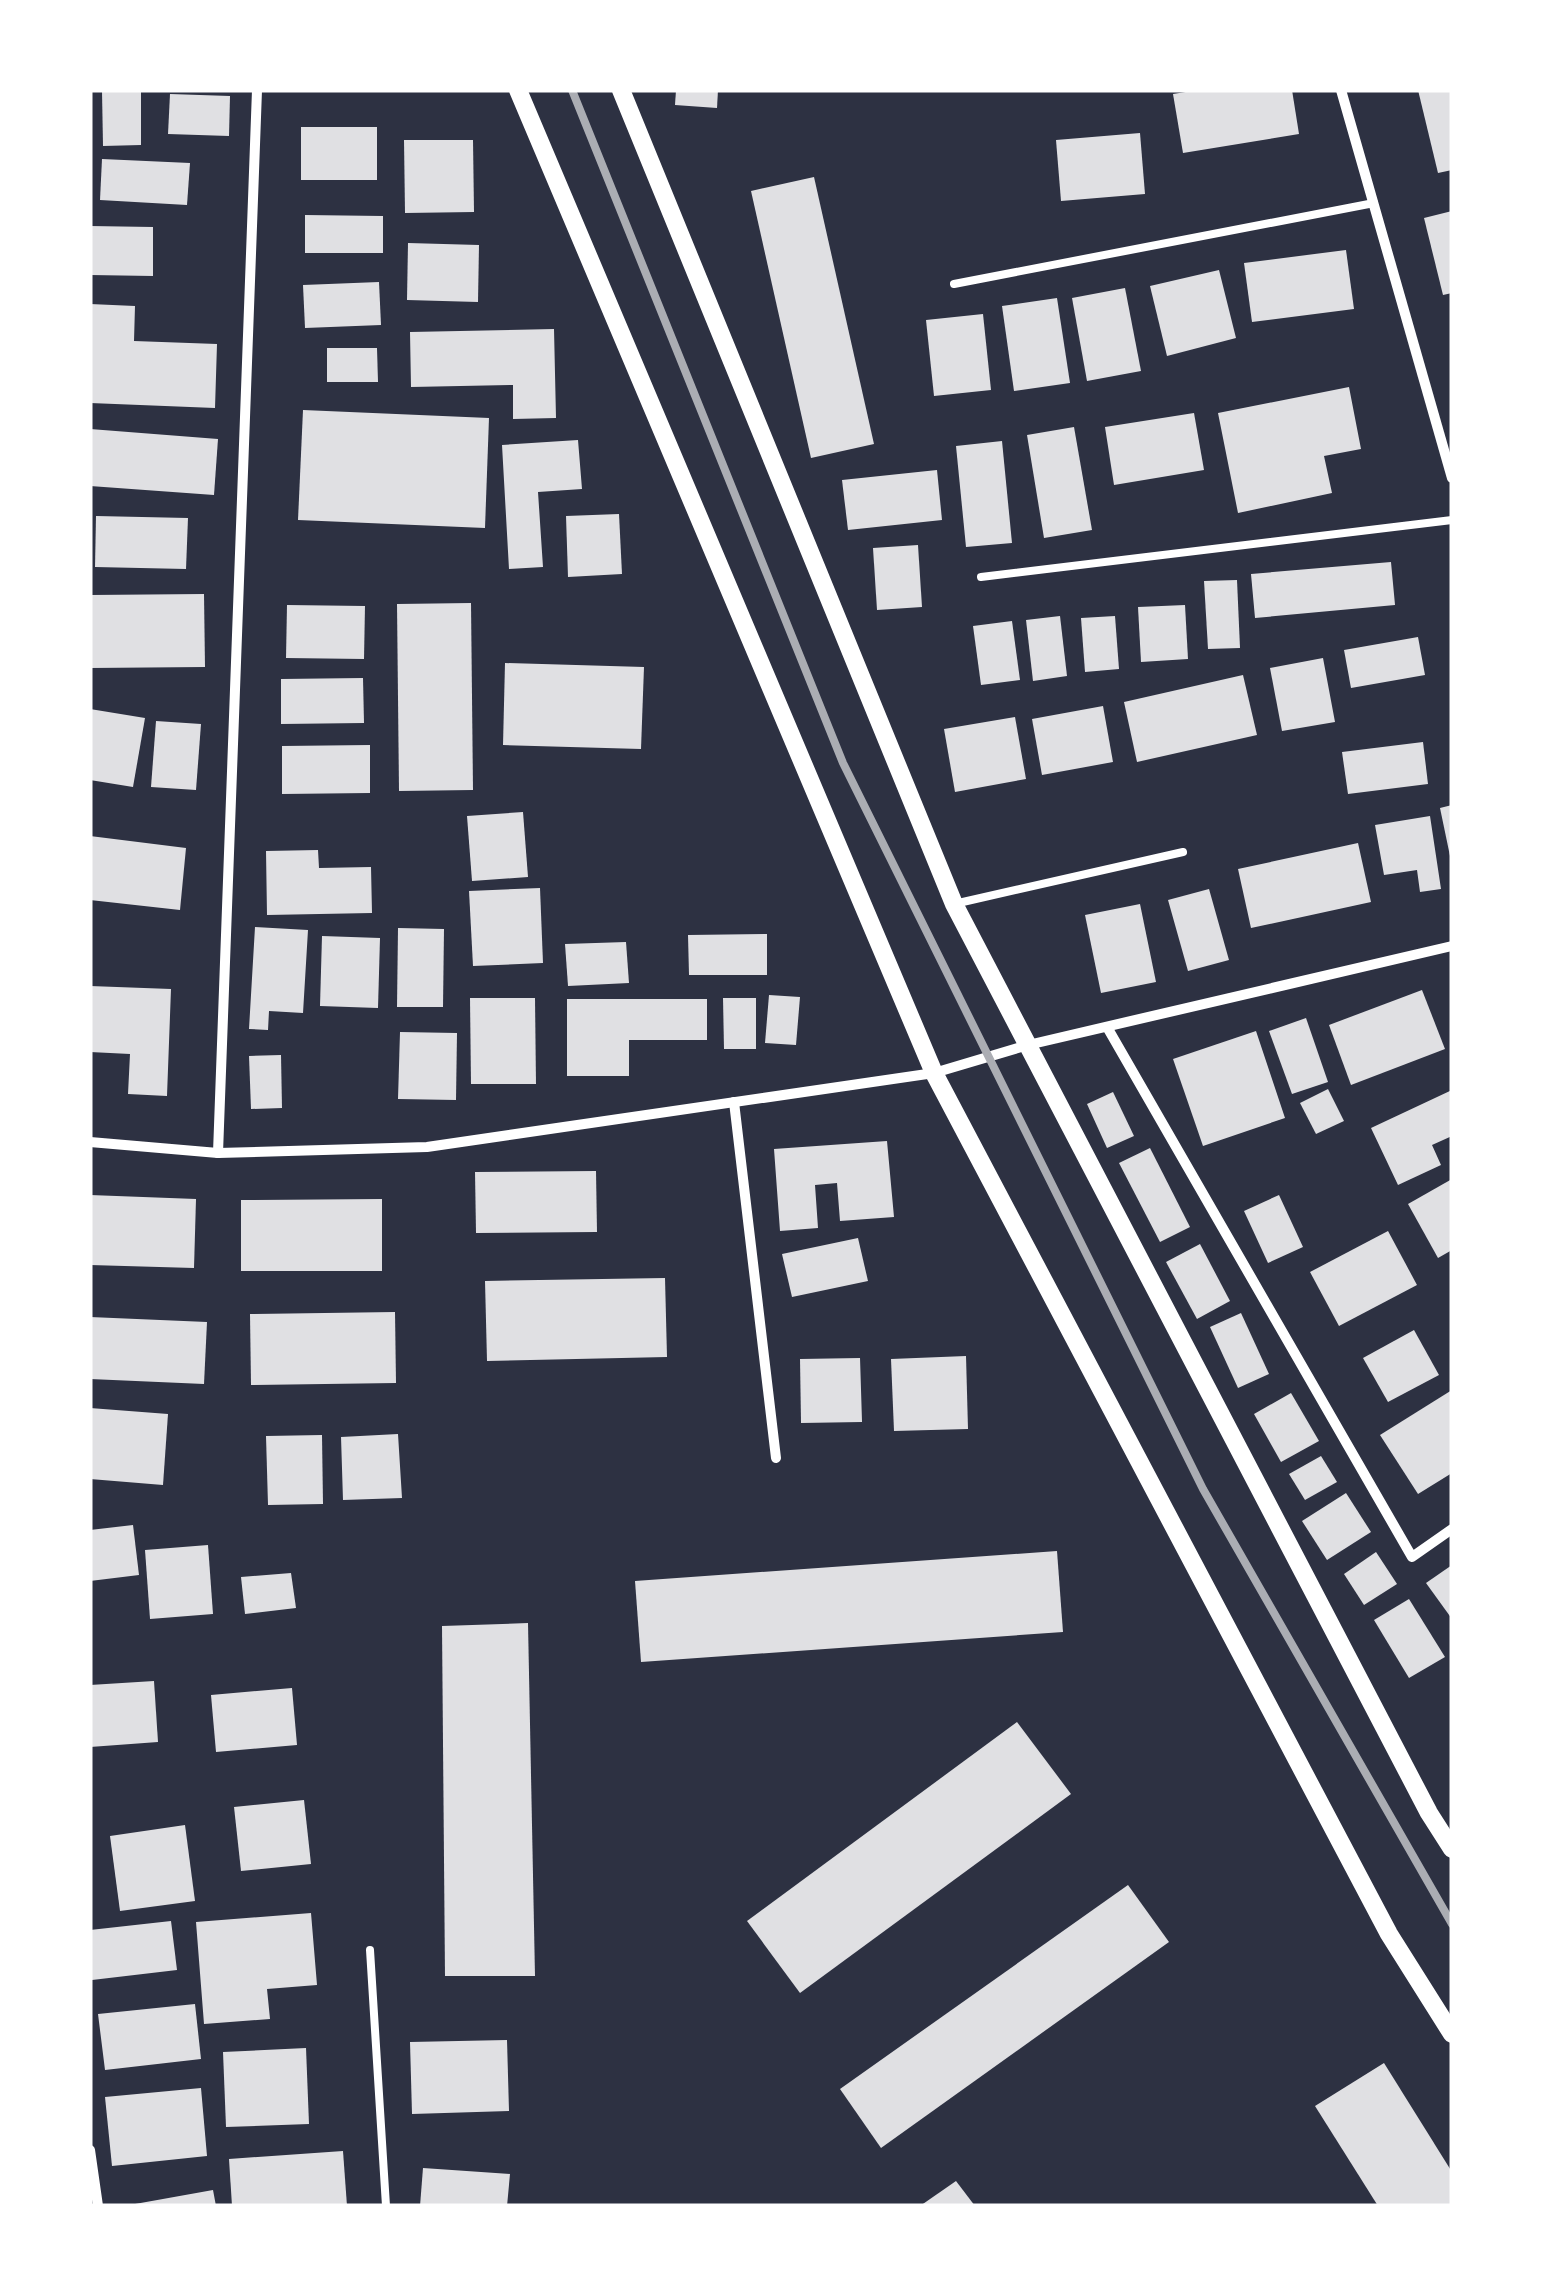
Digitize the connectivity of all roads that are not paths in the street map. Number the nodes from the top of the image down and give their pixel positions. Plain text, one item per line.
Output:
1 (256, 90) edge
2 (518, 90) edge
3 (621, 90) edge
4 (1342, 90) edge
5 (1374, 203) junction
6 (954, 284) dead end
7 (1452, 478) edge
8 (1452, 520) edge
9 (982, 577) dead end
10 (1182, 852) dead end
11 (954, 904) junction
12 (1448, 947) edge
13 (1452, 960) edge
14 (1107, 1028) junction
15 (1028, 1046) junction
16 (934, 1072) junction
17 (734, 1102) junction
18 (90, 1142) edge
19 (218, 1153) junction
20 (776, 1458) dead end
21 (1452, 1529) edge
22 (1452, 1849) edge
23 (370, 1950) dead end
24 (1452, 2034) edge
25 (90, 2150) edge
26 (98, 2206) edge
27 (386, 2206) edge

1 - 19 street
2 - 16 street
3 - 11 street
4 - 5 street
5 - 6 lane
5 - 7 street
8 - 9 lane
10 - 11 lane
11 - 15 street
12 - 13 street
12 - 14 street
14 - 15 street
14 - 21 street
15 - 16 street
15 - 22 street
16 - 17 street
16 - 24 street
17 - 19 street
17 - 20 street
18 - 19 street
23 - 27 lane
25 - 26 street

